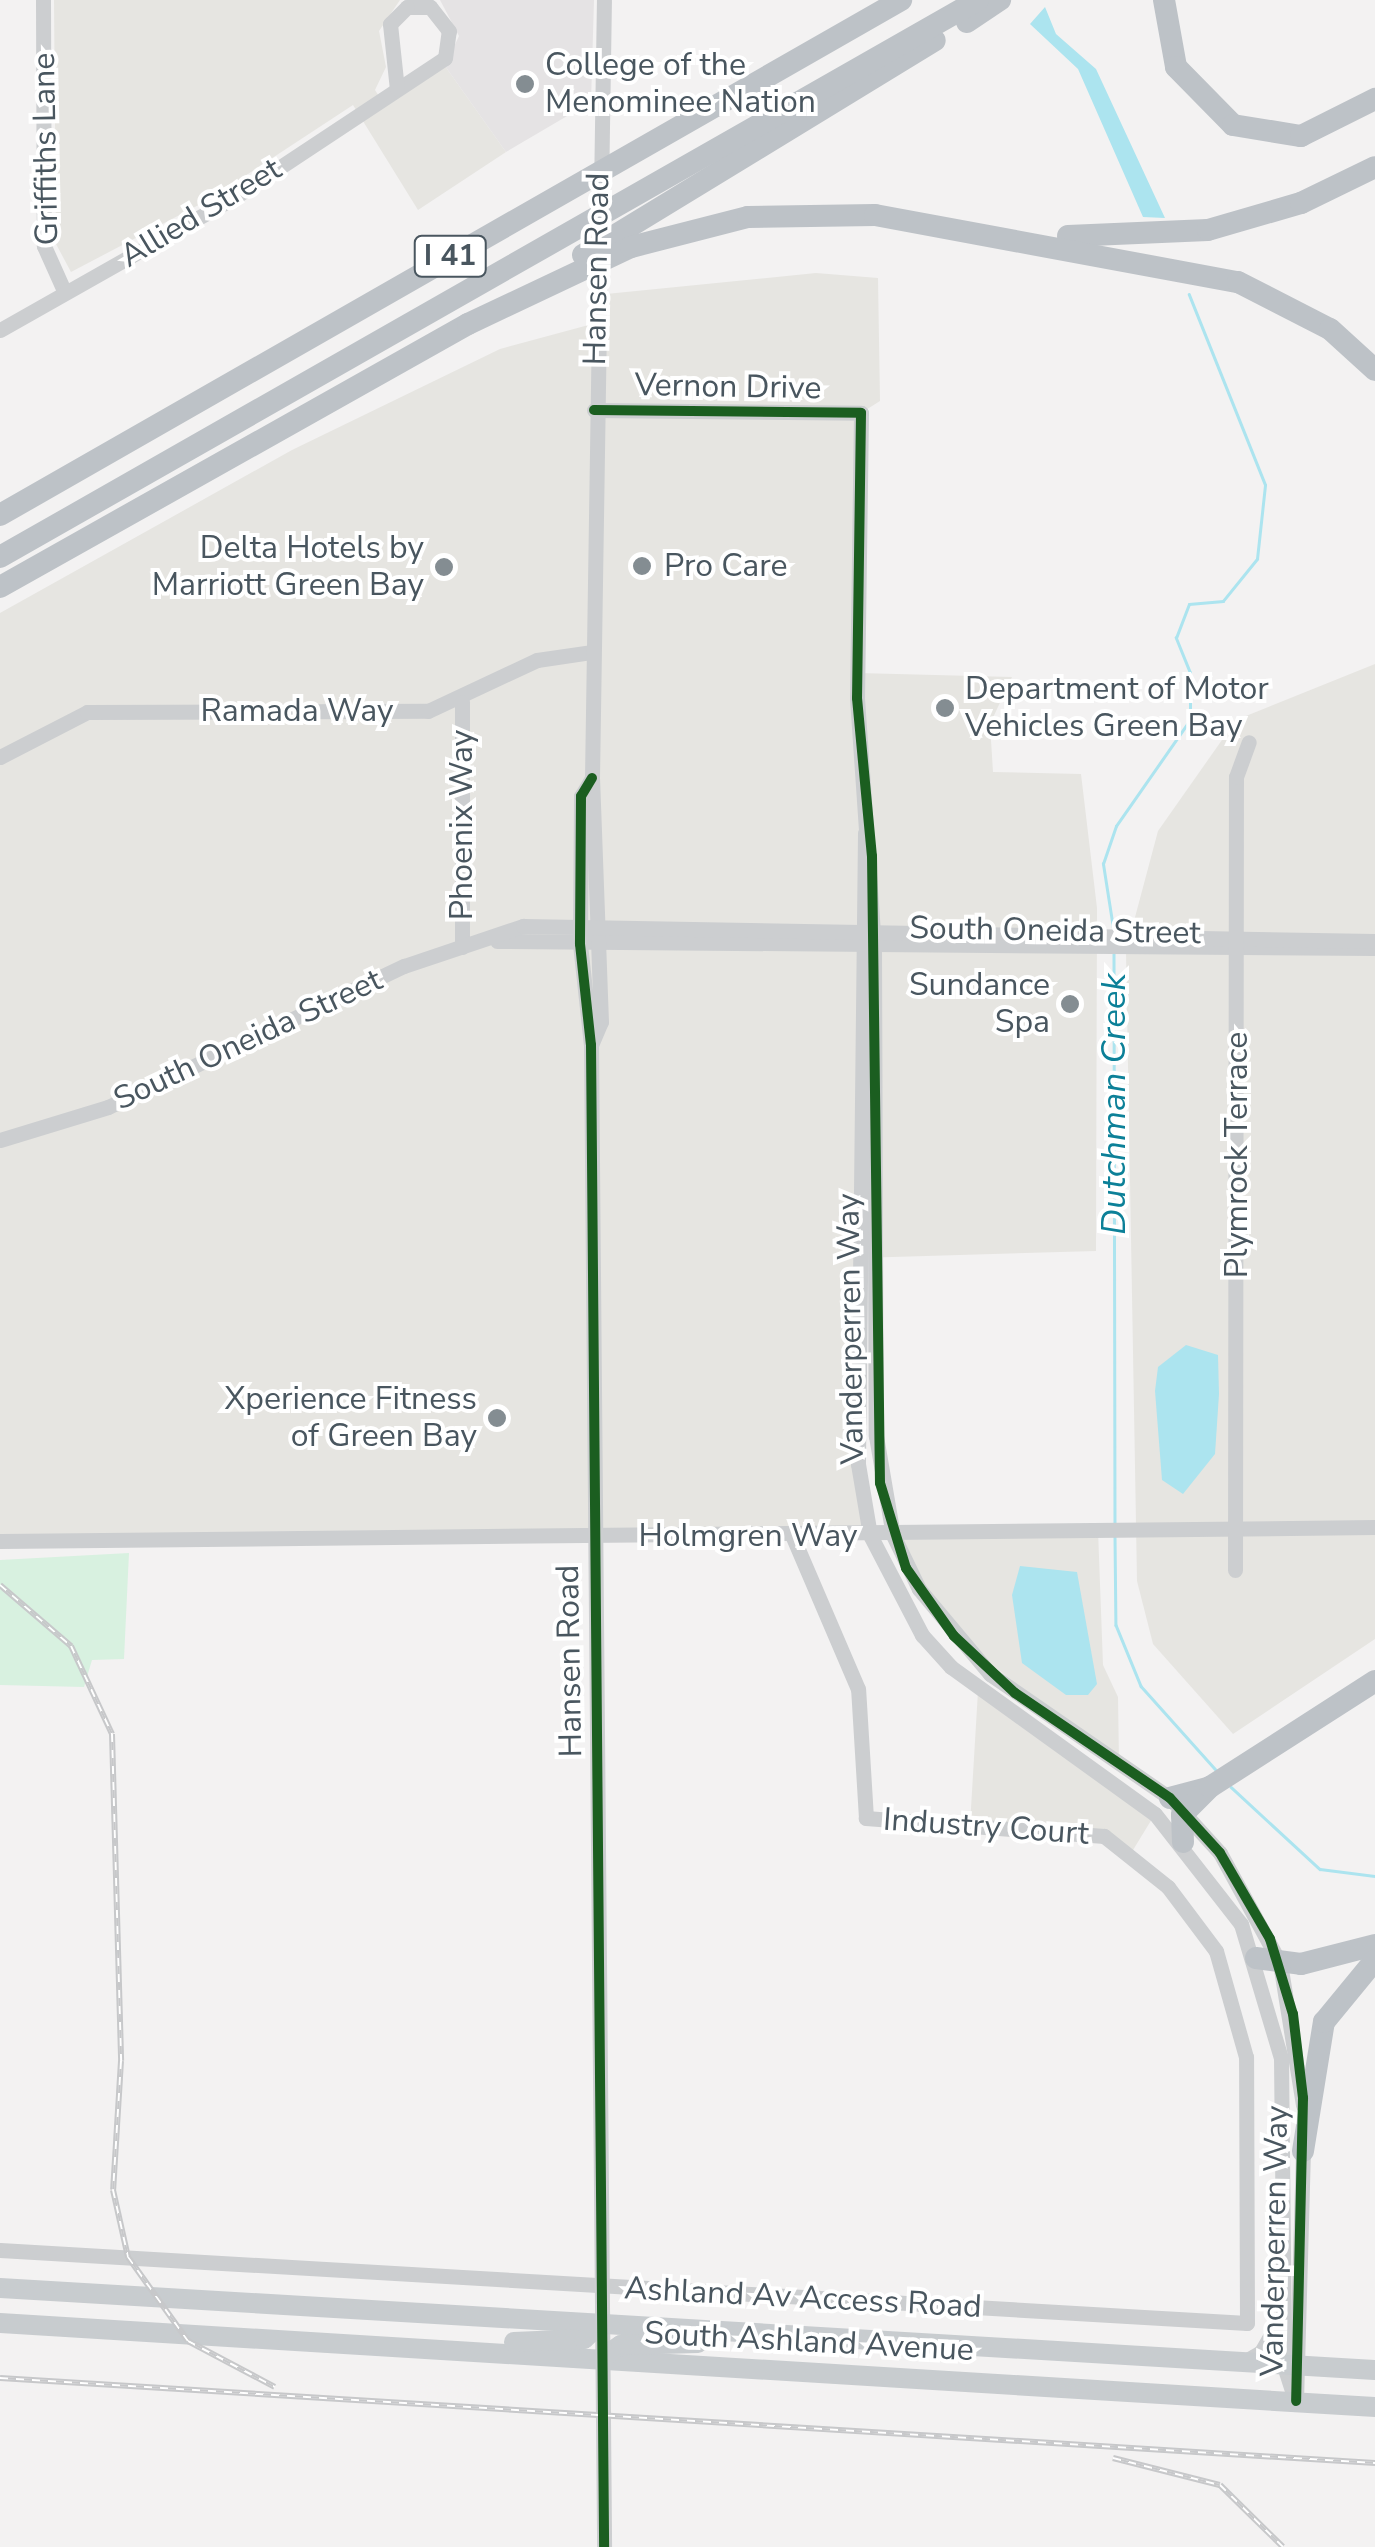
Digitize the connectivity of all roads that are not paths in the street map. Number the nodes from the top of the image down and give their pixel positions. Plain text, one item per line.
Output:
1 (43, 0) edge
2 (604, 0) edge
3 (873, 0) edge
4 (901, 0) edge
5 (978, 0) edge
6 (1000, 0) edge
7 (1164, 0) edge
8 (396, 89) junction
9 (1375, 100) edge
10 (656, 136) junction
11 (1375, 167) edge
12 (1010, 239) junction
13 (66, 293) junction
14 (468, 324) junction
15 (0, 330) edge
16 (1375, 370) edge
17 (594, 410) junction
18 (860, 413) joint
19 (0, 515) edge
20 (0, 557) edge
21 (0, 588) edge
22 (592, 652) junction
23 (462, 702) junction
24 (1249, 742) dead end
25 (0, 757) edge
26 (592, 778) junction
27 (580, 924) junction
28 (600, 925) junction
29 (866, 929) junction
30 (1238, 933) junction
31 (496, 941) junction
32 (580, 944) junction
33 (600, 944) junction
34 (1375, 945) edge
35 (462, 947) junction
36 (867, 948) junction
37 (1238, 951) junction
38 (590, 1045) junction
39 (0, 1140) edge
40 (1375, 1527) edge
41 (1235, 1528) junction
42 (792, 1535) junction
43 (870, 1535) junction
44 (893, 1535) junction
45 (594, 1537) junction
46 (0, 1541) edge
47 (1236, 1570) dead end
48 (1375, 1681) edge
49 (1177, 1805) junction
50 (1183, 1842) junction
51 (1375, 1944) edge
52 (1375, 1960) edge
53 (1268, 1961) junction
54 (1303, 2151) junction
55 (0, 2250) edge
56 (600, 2286) junction
57 (0, 2288) edge
58 (1283, 2314) junction
59 (0, 2323) edge
60 (1247, 2323) joint
61 (600, 2324) junction
62 (799, 2338) junction
63 (441, 2349) junction
64 (600, 2359) junction
65 (1242, 2363) junction
66 (1293, 2366) junction
67 (1375, 2370) edge
68 (1296, 2401) junction
69 (1375, 2407) edge
70 (604, 2547) edge

1 - 13 street, Griffiths Lane
2 - 17 street, Hansen Road
3 - 10 highway
4 - 10 highway, I 41
5 - 20 highway, I 41
6 - 14 highway
7 - 9 highway
8 - 8 street, Allied Street
8 - 13 street, Allied Street
10 - 19 highway, I 41
11 - 12 highway
12 - 14 highway
12 - 16 highway
13 - 15 street, Allied Street
14 - 21 highway
17 - 18 street, Vernon Drive
17 - 22 street, Hansen Road
18 - 29 street, Vanderperren Way
22 - 23 street, Ramada Way
22 - 26 street, Hansen Road
23 - 25 street, Ramada Way
23 - 35 street, Phoenix Way
24 - 30 street, Plymrock Terrace
26 - 27 street, Hansen Road
26 - 28 street, Hansen Road
27 - 28 street, South Oneida Street
27 - 31 street, South Oneida Street
27 - 32 street, Hansen Road
28 - 29 street, South Oneida Street
28 - 33 street, Hansen Road
29 - 30 street, South Oneida Street
29 - 36 street, Vanderperren Way
30 - 34 street, South Oneida Street
30 - 37 street, Plymrock Terrace
31 - 32 street, South Oneida Street
31 - 35 street, South Oneida Street
32 - 33 street, South Oneida Street
32 - 38 street, Hansen Road
33 - 36 street, South Oneida Street
33 - 38 street, Hansen Road
34 - 37 street, South Oneida Street
35 - 39 street, South Oneida Street
36 - 37 street, South Oneida Street
36 - 43 street, Vanderperren Way
36 - 44 street, Vanderperren Way
37 - 41 street, Plymrock Terrace
38 - 45 street, Hansen Road
40 - 41 street, Holmgren Way
41 - 44 street, Holmgren Way
41 - 47 street, Plymrock Terrace
42 - 43 street, Holmgren Way
42 - 45 street, Holmgren Way
42 - 60 street, Industry Court
43 - 44 street, Holmgren Way
43 - 50 street, Vanderperren Way
44 - 49 street, Vanderperren Way
45 - 46 street, Holmgren Way
45 - 56 street, Hansen Road
48 - 49 highway
49 - 50 highway
49 - 53 street, Vanderperren Way
50 - 53 street, Vanderperren Way
51 - 53 highway
52 - 54 highway
53 - 54 street, Vanderperren Way
53 - 58 street, Vanderperren Way
54 - 66 street, Vanderperren Way
55 - 56 street, Ashland Av Access Road
56 - 60 street, Ashland Av Access Road
56 - 61 street, Hansen Road
57 - 61 main road, South Ashland Avenue
58 - 65 street
58 - 66 street, Vanderperren Way
59 - 63 main road, South Ashland Avenue
61 - 62 main road, South Ashland Avenue
61 - 63 main road
61 - 64 street, Hansen Road
62 - 64 main road
62 - 65 main road, South Ashland Avenue
63 - 64 main road, South Ashland Avenue
64 - 68 main road, South Ashland Avenue
64 - 70 street, Hansen Road
65 - 66 main road, South Ashland Avenue
66 - 67 main road, South Ashland Avenue
66 - 68 street, Vanderperren Way
68 - 69 main road, South Ashland Avenue

